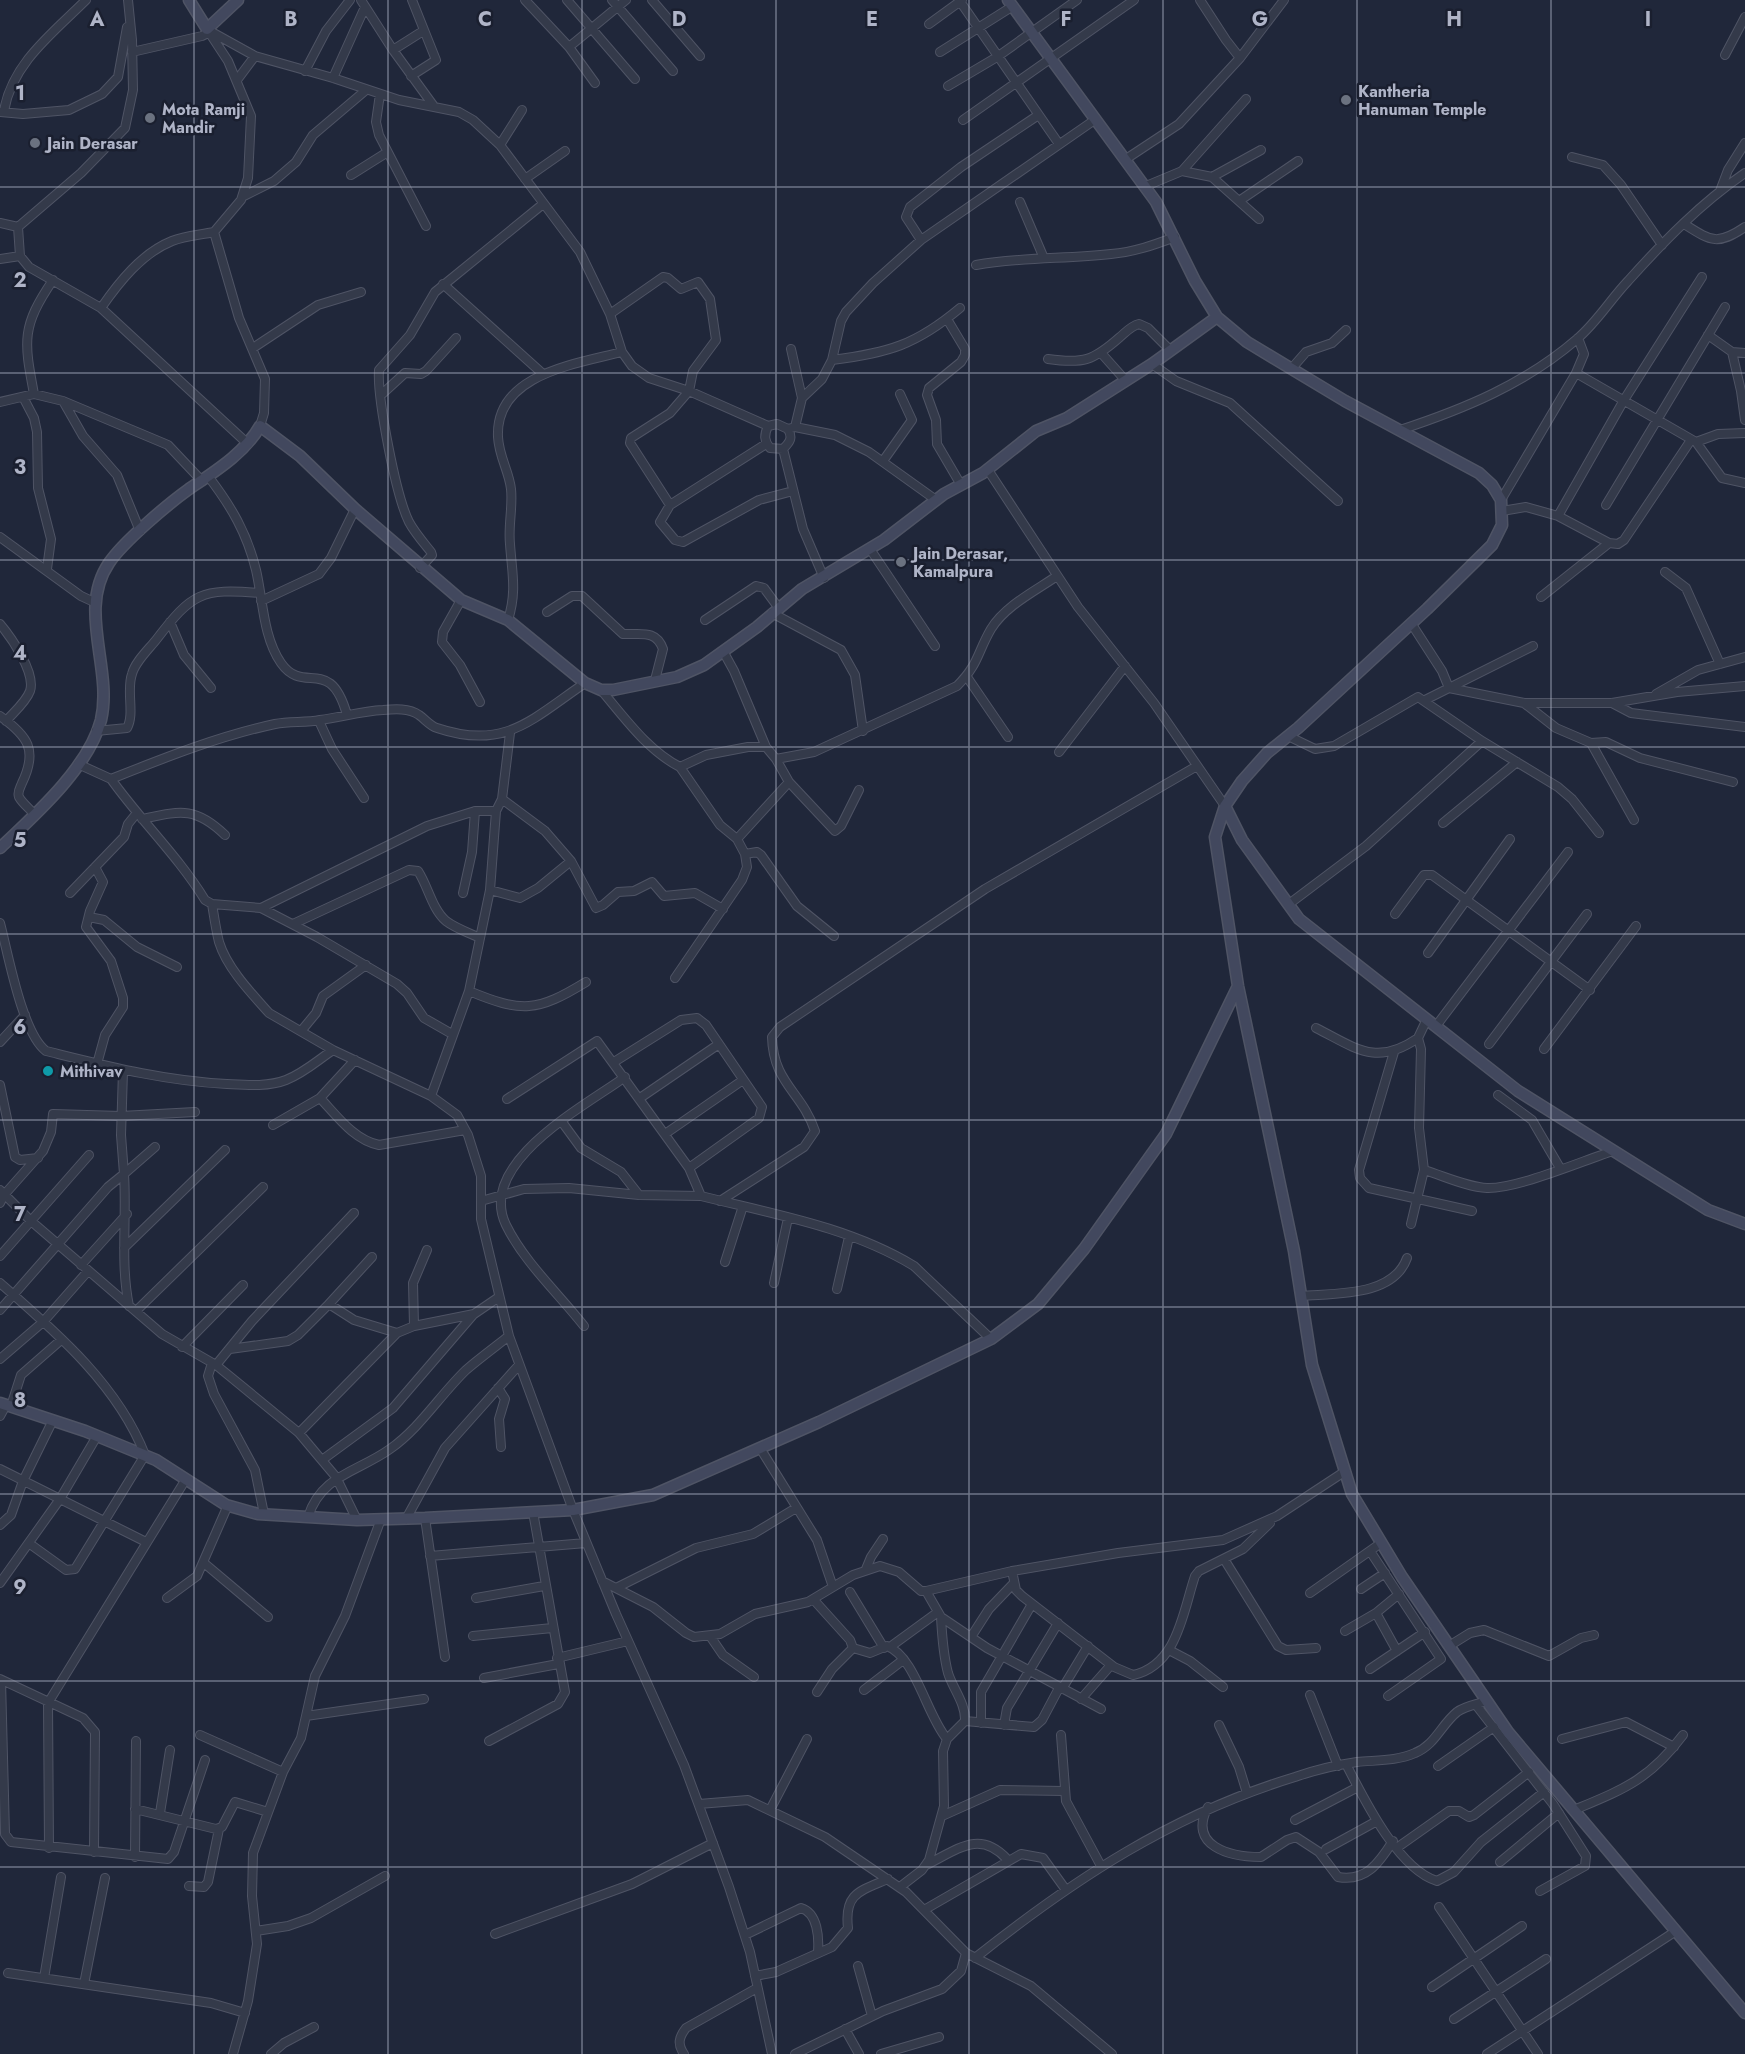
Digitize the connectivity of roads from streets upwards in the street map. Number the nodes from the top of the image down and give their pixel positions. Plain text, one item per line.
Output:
1 (86, 0) edge
2 (128, 0) edge
3 (189, 0) edge
4 (238, 0) edge
5 (350, 0) edge
6 (411, 0) edge
7 (567, 0) edge
8 (626, 0) edge
9 (652, 0) edge
10 (960, 0) edge
11 (1077, 0) edge
12 (1134, 0) edge
13 (1200, 0) edge
14 (1269, 0) edge
15 (1284, 0) edge
16 (529, 1) edge
17 (363, 3) edge
18 (615, 3) edge
19 (1010, 3) edge
20 (1275, 9) junction
21 (128, 16) junction
22 (1745, 17) edge
23 (929, 24) dead end
24 (978, 28) junction
25 (207, 29) junction
26 (591, 29) junction
27 (423, 31) junction
28 (1032, 33) junction
29 (569, 47) junction
30 (393, 50) junction
31 (132, 52) junction
32 (940, 52) dead end
33 (1725, 55) dead end
34 (255, 56) junction
35 (700, 56) dead end
36 (997, 57) junction
37 (1240, 58) junction
38 (1051, 59) junction
39 (305, 71) junction
40 (674, 71) dead end
41 (411, 76) junction
42 (333, 78) junction
43 (635, 79) dead end
44 (237, 80) junction
45 (595, 83) dead end
46 (1016, 84) junction
47 (948, 86) dead end
48 (366, 90) junction
49 (380, 94) junction
50 (1246, 99) dead end
51 (433, 105) junction
52 (522, 110) dead end
53 (2, 111) edge
54 (1037, 116) junction
55 (1096, 119) junction
56 (963, 120) dead end
57 (1745, 143) edge
58 (1059, 144) junction
59 (500, 145) junction
60 (1261, 150) dead end
61 (566, 151) dead end
62 (386, 153) junction
63 (1572, 157) dead end
64 (1126, 159) junction
65 (1298, 161) dead end
66 (1182, 171) junction
67 (1745, 173) edge
68 (351, 175) dead end
69 (1212, 177) junction
70 (525, 179) junction
71 (1146, 186) junction
72 (1720, 191) junction
73 (242, 197) junction
74 (1239, 201) junction
75 (1020, 202) dead end
76 (543, 204) junction
77 (1259, 219) dead end
78 (0, 223) edge
79 (1684, 224) junction
80 (426, 226) dead end
81 (18, 227) junction
82 (1745, 227) edge
83 (214, 232) junction
84 (1175, 237) junction
85 (921, 240) junction
86 (1662, 245) junction
87 (20, 256) junction
88 (1043, 256) junction
89 (0, 259) edge
90 (976, 265) dead end
91 (1702, 277) dead end
92 (52, 280) junction
93 (443, 284) junction
94 (361, 292) dead end
95 (1725, 307) dead end
96 (101, 308) junction
97 (960, 309) dead end
98 (610, 314) junction
99 (1217, 317) junction
100 (947, 319) junction
101 (1346, 330) dead end
102 (1708, 335) junction
103 (456, 338) dead end
104 (1578, 338) junction
105 (253, 348) junction
106 (791, 349) dead end
107 (1170, 350) junction
108 (622, 352) junction
109 (1732, 352) junction
110 (1745, 353) edge
111 (1102, 354) junction
112 (1048, 359) dead end
113 (832, 360) junction
114 (1152, 364) junction
115 (1292, 368) junction
116 (1576, 373) junction
117 (543, 374) junction
118 (1126, 381) junction
119 (689, 392) junction
120 (34, 394) junction
121 (900, 394) dead end
122 (381, 395) junction
123 (23, 397) junction
124 (802, 398) junction
125 (2, 399) edge
126 (1624, 400) junction
127 (63, 401) junction
128 (1657, 420) junction
129 (1745, 420) edge
130 (260, 426) junction
131 (768, 426) junction
132 (792, 428) junction
133 (1400, 430) junction
134 (1745, 433) edge
135 (1694, 441) junction
136 (248, 444) junction
137 (766, 444) junction
138 (783, 449) junction
139 (883, 461) junction
140 (988, 470) junction
141 (205, 478) junction
142 (1745, 483) edge
143 (961, 485) junction
144 (793, 491) junction
145 (936, 500) junction
146 (1338, 501) dead end
147 (670, 505) junction
148 (1502, 506) junction
149 (1606, 506) dead end
150 (355, 509) junction
151 (1558, 516) junction
152 (140, 531) junction
153 (0, 537) edge
154 (1609, 543) junction
155 (870, 549) junction
156 (420, 567) junction
157 (47, 569) junction
158 (1665, 572) dead end
159 (1058, 576) junction
160 (824, 578) junction
161 (261, 597) junction
162 (1541, 597) dead end
163 (461, 600) junction
164 (94, 602) junction
165 (776, 610) junction
166 (547, 612) dead end
167 (508, 620) junction
168 (705, 620) dead end
169 (170, 622) junction
170 (1411, 623) junction
171 (0, 624) edge
172 (935, 646) dead end
173 (1533, 646) dead end
174 (723, 651) junction
175 (1745, 657) edge
176 (1720, 664) junction
177 (1125, 666) junction
178 (967, 677) junction
179 (655, 680) junction
180 (585, 683) junction
181 (1745, 686) edge
182 (211, 687) dead end
183 (1449, 688) junction
184 (602, 690) junction
185 (1652, 696) junction
186 (1425, 700) junction
187 (480, 702) dead end
188 (1524, 703) junction
189 (1612, 703) junction
190 (347, 715) junction
191 (3, 718) edge
192 (319, 721) junction
193 (1745, 727) edge
194 (96, 731) junction
195 (863, 731) junction
196 (510, 733) junction
197 (1288, 736) junction
198 (1008, 737) dead end
199 (1482, 741) junction
200 (1591, 743) junction
201 (766, 747) junction
202 (1059, 752) dead end
203 (776, 759) junction
204 (1517, 762) junction
205 (78, 764) junction
206 (1197, 766) junction
207 (680, 767) junction
208 (111, 779) junction
209 (789, 782) junction
210 (1732, 782) dead end
211 (859, 790) dead end
212 (364, 798) dead end
213 (502, 799) junction
214 (1225, 806) junction
215 (475, 811) junction
216 (496, 811) junction
217 (35, 814) junction
218 (139, 816) junction
219 (1634, 820) dead end
220 (1443, 823) dead end
221 (1599, 833) dead end
222 (225, 835) dead end
223 (737, 839) junction
224 (1510, 839) dead end
225 (1, 846) edge
226 (1568, 852) dead end
227 (745, 854) junction
228 (572, 861) junction
229 (95, 867) junction
230 (490, 890) junction
231 (70, 893) dead end
232 (463, 893) dead end
233 (1466, 901) junction
234 (212, 904) junction
235 (1289, 904) junction
236 (261, 908) junction
237 (723, 909) junction
238 (1395, 914) dead end
239 (1587, 914) dead end
240 (89, 917) junction
241 (0, 923) edge
242 (292, 924) junction
243 (1636, 926) dead end
244 (1508, 931) junction
245 (834, 936) dead end
246 (480, 938) junction
247 (1428, 952) dead end
248 (1552, 962) junction
249 (366, 964) junction
250 (177, 967) dead end
251 (675, 978) dead end
252 (586, 982) dead end
253 (1238, 986) junction
254 (1590, 990) junction
255 (469, 991) junction
256 (25, 1015) junction
257 (1427, 1019) junction
258 (1436, 1026) junction
259 (1316, 1028) dead end
260 (302, 1030) junction
261 (452, 1034) junction
262 (1418, 1038) junction
263 (0, 1042) edge
264 (719, 1044) junction
265 (1489, 1044) dead end
266 (1544, 1049) dead end
267 (333, 1050) junction
268 (1394, 1052) junction
269 (355, 1060) junction
270 (614, 1062) junction
271 (98, 1064) junction
272 (123, 1071) junction
273 (625, 1077) junction
274 (743, 1080) junction
275 (0, 1085) edge
276 (1498, 1095) dead end
277 (431, 1096) junction
278 (320, 1098) junction
279 (640, 1098) junction
280 (507, 1099) dead end
281 (195, 1112) dead end
282 (121, 1116) junction
283 (562, 1122) junction
284 (273, 1125) dead end
285 (465, 1130) junction
286 (666, 1134) junction
287 (155, 1147) dead end
288 (225, 1150) dead end
289 (1613, 1151) junction
290 (89, 1155) dead end
291 (38, 1158) junction
292 (689, 1168) junction
293 (1560, 1168) junction
294 (1424, 1170) junction
295 (124, 1174) junction
296 (263, 1187) dead end
297 (639, 1195) junction
298 (1, 1196) edge
299 (500, 1196) junction
300 (701, 1196) junction
301 (1418, 1199) junction
302 (481, 1201) junction
303 (720, 1201) junction
304 (743, 1206) junction
305 (1472, 1211) dead end
306 (354, 1213) dead end
307 (127, 1214) junction
308 (788, 1218) junction
309 (31, 1221) junction
310 (1412, 1224) dead end
311 (1745, 1224) edge
312 (849, 1237) junction
313 (58, 1244) junction
314 (124, 1248) junction
315 (427, 1250) dead end
316 (0, 1256) edge
317 (372, 1257) dead end
318 (1407, 1258) dead end
319 (725, 1262) dead end
320 (81, 1265) junction
321 (88, 1271) junction
322 (0, 1283) edge
323 (774, 1283) dead end
324 (243, 1285) dead end
325 (837, 1289) dead end
326 (13, 1294) junction
327 (1301, 1296) junction
328 (499, 1298) junction
329 (328, 1304) junction
330 (132, 1309) junction
331 (0, 1310) edge
332 (474, 1314) junction
333 (43, 1322) junction
334 (414, 1326) junction
335 (584, 1326) dead end
336 (396, 1333) junction
337 (509, 1336) junction
338 (992, 1339) junction
339 (61, 1340) junction
340 (182, 1347) junction
341 (230, 1348) junction
342 (0, 1359) edge
343 (214, 1364) junction
344 (519, 1365) junction
345 (498, 1388) junction
346 (6, 1405) edge
347 (0, 1416) edge
348 (53, 1420) junction
349 (299, 1433) junction
350 (98, 1436) junction
351 (501, 1447) dead end
352 (760, 1448) junction
353 (146, 1455) junction
354 (322, 1461) junction
355 (0, 1469) edge
356 (1344, 1472) junction
357 (336, 1477) junction
358 (186, 1479) junction
359 (23, 1480) junction
360 (60, 1499) junction
361 (228, 1506) junction
362 (796, 1508) junction
363 (573, 1510) junction
364 (533, 1512) junction
365 (264, 1514) junction
366 (1277, 1516) junction
367 (308, 1517) junction
368 (425, 1518) junction
369 (381, 1519) junction
370 (406, 1519) junction
371 (357, 1520) junction
372 (106, 1522) junction
373 (0, 1525) edge
374 (883, 1539) dead end
375 (146, 1542) junction
376 (586, 1543) junction
377 (1381, 1543) junction
378 (30, 1544) junction
379 (538, 1547) junction
380 (1370, 1551) junction
381 (430, 1556) junction
382 (1224, 1559) junction
383 (204, 1563) junction
384 (866, 1569) junction
385 (1012, 1571) junction
386 (1385, 1573) junction
387 (602, 1581) junction
388 (0, 1583) edge
389 (1013, 1584) junction
390 (544, 1586) junction
391 (833, 1587) junction
392 (616, 1588) junction
393 (1361, 1589) dead end
394 (850, 1592) dead end
395 (926, 1592) junction
396 (1310, 1593) dead end
397 (1399, 1594) junction
398 (167, 1598) dead end
399 (476, 1598) dead end
400 (813, 1599) junction
401 (1032, 1604) junction
402 (1376, 1612) junction
403 (940, 1614) junction
404 (268, 1617) dead end
405 (1058, 1623) junction
406 (552, 1628) junction
407 (1345, 1631) dead end
408 (1425, 1632) junction
409 (1594, 1635) dead end
410 (473, 1636) dead end
411 (710, 1636) junction
412 (971, 1637) junction
413 (628, 1641) junction
414 (1088, 1646) junction
415 (1449, 1646) junction
416 (887, 1647) junction
417 (853, 1648) junction
418 (1316, 1648) dead end
419 (1169, 1650) junction
420 (1397, 1651) junction
421 (1001, 1656) junction
422 (445, 1657) dead end
423 (903, 1660) junction
424 (558, 1661) junction
425 (1111, 1665) junction
426 (1370, 1669) dead end
427 (1029, 1672) junction
428 (754, 1677) dead end
429 (484, 1678) dead end
430 (0, 1680) edge
431 (1222, 1687) dead end
432 (1060, 1688) junction
433 (864, 1690) dead end
434 (817, 1692) dead end
435 (1310, 1695) dead end
436 (1388, 1696) dead end
437 (424, 1699) dead end
438 (1081, 1699) junction
439 (1487, 1701) junction
440 (48, 1702) junction
441 (1476, 1705) junction
442 (1101, 1709) dead end
443 (306, 1716) junction
444 (965, 1721) junction
445 (981, 1723) junction
446 (1004, 1725) junction
447 (1219, 1725) dead end
448 (1494, 1727) junction
449 (200, 1735) dead end
450 (1061, 1735) dead end
451 (1683, 1735) dead end
452 (807, 1739) dead end
453 (947, 1739) junction
454 (1562, 1739) dead end
455 (136, 1741) dead end
456 (489, 1742) dead end
457 (1674, 1747) junction
458 (170, 1750) dead end
459 (205, 1760) dead end
460 (1342, 1765) junction
461 (1438, 1766) dead end
462 (283, 1772) junction
463 (1529, 1772) junction
464 (1358, 1787) junction
465 (1064, 1791) junction
466 (1544, 1792) junction
467 (1247, 1793) junction
468 (699, 1804) junction
469 (1208, 1807) junction
470 (135, 1809) junction
471 (770, 1810) junction
472 (1574, 1810) junction
473 (268, 1812) junction
474 (160, 1813) junction
475 (1559, 1813) junction
476 (942, 1816) junction
477 (185, 1819) junction
478 (1295, 1820) dead end
479 (1377, 1821) junction
480 (219, 1829) junction
481 (713, 1843) junction
482 (1395, 1844) junction
483 (49, 1848) junction
484 (1326, 1849) dead end
485 (94, 1852) junction
486 (135, 1857) junction
487 (1007, 1859) junction
488 (1500, 1862) dead end
489 (926, 1865) junction
490 (1101, 1866) junction
491 (385, 1876) dead end
492 (61, 1878) dead end
493 (105, 1878) dead end
494 (888, 1879) junction
495 (189, 1886) dead end
496 (900, 1887) junction
497 (1066, 1890) junction
498 (1540, 1892) dead end
499 (1439, 1908) dead end
500 (924, 1910) junction
501 (1522, 1926) dead end
502 (1676, 1930) junction
503 (256, 1931) junction
504 (495, 1934) dead end
505 (745, 1935) junction
506 (818, 1952) junction
507 (966, 1953) junction
508 (975, 1958) junction
509 (1474, 1958) junction
510 (1546, 1959) dead end
511 (858, 1966) dead end
512 (8, 1973) dead end
513 (755, 1976) junction
514 (44, 1978) junction
515 (84, 1984) junction
516 (1432, 1987) dead end
517 (757, 1988) junction
518 (1496, 1992) junction
519 (244, 2013) junction
520 (1745, 2013) edge
521 (872, 2016) junction
522 (1454, 2019) dead end
523 (314, 2027) dead end
524 (845, 2029) junction
525 (1523, 2031) junction
526 (939, 2037) dead end
527 (233, 2054) edge
528 (271, 2054) edge
529 (684, 2054) edge
530 (772, 2054) edge
531 (795, 2054) edge
532 (860, 2054) edge
533 (881, 2054) edge
534 (1112, 2054) edge
535 (1487, 2054) edge
536 (1538, 2054) edge

1 - 53 street
2 - 21 street
3 - 25 street
4 - 25 street
5 - 39 street
6 - 27 street
7 - 26 street
8 - 18 street
9 - 35 street
10 - 23 street
10 - 24 street
11 - 28 street
12 - 38 street
13 - 37 street
14 - 20 street
15 - 20 street
16 - 29 street
17 - 30 street
17 - 42 street
18 - 26 street
18 - 40 street
19 - 24 street
19 - 28 street
20 - 37 street
21 - 31 street
21 - 53 street
22 - 33 street
24 - 32 street
24 - 36 street
25 - 31 street
25 - 34 street
25 - 44 street
26 - 29 street
26 - 43 street
27 - 30 street
27 - 41 street
28 - 36 street
28 - 38 street
29 - 45 street
30 - 41 street
31 - 81 street
34 - 39 street
34 - 44 street
36 - 46 street
36 - 47 street
37 - 64 street
38 - 46 street
38 - 55 street
39 - 42 street
41 - 51 street
42 - 48 street
44 - 73 street
46 - 54 street
46 - 56 street
48 - 49 street
48 - 73 street
49 - 51 street
49 - 62 street
50 - 66 street
51 - 59 street
52 - 59 street
54 - 58 street
54 - 85 street
55 - 58 street
55 - 64 street
57 - 72 street
58 - 85 street
59 - 70 street
60 - 69 street
61 - 70 street
62 - 68 street
62 - 80 street
63 - 86 street
64 - 71 street
65 - 74 street
66 - 69 street
66 - 71 street
67 - 72 street
69 - 74 street
70 - 76 street
71 - 84 street
72 - 79 street
73 - 83 street
74 - 77 street
75 - 88 street
76 - 93 street
76 - 98 street
78 - 81 street
79 - 82 street
79 - 86 street
81 - 87 street
83 - 96 street
83 - 105 street
84 - 88 street
84 - 99 street
85 - 113 street
86 - 104 street
87 - 89 street
87 - 92 street
88 - 90 street
91 - 126 street
92 - 96 street
92 - 120 street
93 - 117 street
93 - 122 street
94 - 105 street
95 - 102 street
96 - 136 street
97 - 100 street
98 - 108 street
98 - 119 street
99 - 107 street
99 - 115 street
100 - 113 street
100 - 143 street
101 - 115 street
102 - 109 street
102 - 128 street
103 - 122 street
104 - 116 street
104 - 133 street
105 - 130 street
106 - 124 street
107 - 111 street
107 - 114 street
108 - 117 street
108 - 119 street
109 - 110 street
109 - 129 street
111 - 112 street
111 - 118 street
113 - 124 street
114 - 118 street
114 - 146 street
115 - 133 street
116 - 126 street
116 - 148 street
117 - 167 street
118 - 140 street
119 - 131 street
119 - 147 street
120 - 123 street
120 - 127 street
121 - 139 street
122 - 156 street
123 - 125 street
123 - 157 street
124 - 132 street
126 - 128 street
126 - 151 street
127 - 141 street
127 - 152 street
128 - 135 street
128 - 149 street
130 - 136 street
130 - 150 street
131 - 132 street
131 - 137 street
132 - 138 street
132 - 139 street
133 - 148 street
134 - 135 street
135 - 142 street
135 - 154 street
136 - 141 street
137 - 138 street
137 - 147 street
138 - 144 street
139 - 145 street
140 - 143 street
140 - 159 street
141 - 152 street
141 - 161 street
143 - 145 street
144 - 147 street
144 - 160 street
145 - 155 street
148 - 151 street
148 - 170 street
150 - 156 street
150 - 161 street
151 - 154 street
152 - 164 street
153 - 157 street
154 - 162 street
155 - 160 street
155 - 172 street
156 - 163 street
157 - 164 street
158 - 176 street
159 - 177 street
159 - 178 street
160 - 165 street
161 - 169 street
161 - 190 street
163 - 167 street
163 - 187 street
164 - 194 street
165 - 168 street
165 - 174 street
165 - 195 street
166 - 179 street
167 - 180 street
169 - 182 street
169 - 194 street
170 - 183 street
170 - 197 street
171 - 191 street
173 - 183 street
174 - 179 street
174 - 201 street
175 - 176 street
176 - 185 street
177 - 202 street
177 - 206 street
178 - 195 street
178 - 198 street
179 - 184 street
180 - 184 street
180 - 196 street
181 - 185 street
183 - 186 street
183 - 188 street
184 - 207 street
185 - 189 street
186 - 197 street
186 - 199 street
188 - 189 street
188 - 200 street
189 - 193 street
190 - 192 street
190 - 196 street
191 - 217 street
192 - 208 street
192 - 212 street
194 - 205 street
195 - 203 street
196 - 213 street
197 - 214 street
199 - 204 street
199 - 235 street
200 - 210 street
200 - 219 street
201 - 203 street
201 - 207 street
203 - 209 street
204 - 220 street
204 - 221 street
205 - 208 street
205 - 217 street
206 - 214 street
206 - 303 street
207 - 223 street
208 - 218 street
209 - 211 street
209 - 223 street
213 - 216 street
213 - 228 street
214 - 235 street
214 - 253 street
215 - 216 street
215 - 232 street
215 - 236 street
216 - 230 street
217 - 225 street
218 - 222 street
218 - 229 street
218 - 234 street
223 - 227 street
224 - 233 street
226 - 244 street
227 - 237 street
227 - 245 street
228 - 230 street
228 - 237 street
229 - 231 street
229 - 240 street
230 - 246 street
233 - 238 street
233 - 244 street
233 - 247 street
234 - 236 street
234 - 260 street
235 - 257 street
236 - 242 street
237 - 251 street
239 - 248 street
240 - 250 street
240 - 271 street
241 - 256 street
242 - 246 street
242 - 249 street
243 - 254 street
244 - 248 street
244 - 258 street
246 - 255 street
248 - 254 street
248 - 265 street
249 - 260 street
249 - 261 street
252 - 255 street
253 - 327 street
253 - 338 street
254 - 266 street
255 - 261 street
256 - 263 street
256 - 271 street
257 - 258 street
257 - 262 street
258 - 289 street
259 - 268 street
260 - 267 street
261 - 277 street
262 - 268 street
262 - 294 street
264 - 270 street
264 - 274 street
264 - 279 street
267 - 269 street
267 - 272 street
268 - 301 street
269 - 277 street
269 - 278 street
270 - 273 street
270 - 280 street
271 - 272 street
272 - 282 street
273 - 279 street
273 - 283 street
274 - 286 street
274 - 292 street
275 - 291 street
276 - 293 street
277 - 285 street
278 - 284 street
278 - 285 street
279 - 286 street
281 - 282 street
282 - 291 street
282 - 295 street
283 - 297 street
283 - 299 street
285 - 302 street
286 - 292 street
287 - 295 street
288 - 314 street
289 - 293 street
289 - 311 street
290 - 309 street
291 - 298 street
292 - 300 street
293 - 294 street
294 - 301 street
295 - 307 street
295 - 313 street
296 - 330 street
297 - 299 street
297 - 300 street
298 - 309 street
299 - 302 street
299 - 335 street
300 - 303 street
301 - 305 street
301 - 310 street
302 - 328 street
303 - 304 street
304 - 308 street
304 - 319 street
306 - 341 street
307 - 314 street
307 - 320 street
308 - 312 street
308 - 323 street
309 - 313 street
309 - 316 street
312 - 325 street
312 - 338 street
313 - 320 street
313 - 326 street
314 - 330 street
315 - 334 street
317 - 329 street
318 - 327 street
320 - 321 street
321 - 330 street
321 - 333 street
322 - 326 street
324 - 340 street
326 - 331 street
326 - 333 street
327 - 356 street
328 - 332 street
328 - 337 street
329 - 336 street
329 - 341 street
330 - 340 street
332 - 334 street
332 - 354 street
333 - 339 street
333 - 342 street
334 - 336 street
336 - 349 street
337 - 344 street
337 - 357 street
338 - 352 street
339 - 346 street
339 - 353 street
340 - 343 street
341 - 343 street
343 - 349 street
343 - 365 street
344 - 345 street
344 - 363 street
345 - 351 street
345 - 370 street
346 - 347 street
346 - 348 street
348 - 350 street
348 - 359 street
349 - 354 street
350 - 353 street
350 - 360 street
352 - 362 street
352 - 363 street
353 - 358 street
353 - 372 street
354 - 357 street
355 - 359 street
356 - 366 street
356 - 377 street
357 - 367 street
357 - 371 street
358 - 361 street
358 - 375 street
359 - 360 street
359 - 373 street
360 - 372 street
360 - 378 street
361 - 365 street
361 - 383 street
362 - 391 street
362 - 392 street
363 - 364 street
363 - 376 street
364 - 368 street
364 - 379 street
365 - 367 street
366 - 382 street
366 - 385 street
367 - 371 street
368 - 370 street
368 - 381 street
369 - 370 street
369 - 371 street
369 - 443 street
372 - 375 street
372 - 378 street
374 - 384 street
375 - 440 street
376 - 379 street
376 - 387 street
377 - 380 street
377 - 415 street
378 - 388 street
379 - 381 street
379 - 390 street
380 - 386 street
380 - 396 street
381 - 422 street
382 - 418 street
382 - 419 street
383 - 398 street
383 - 404 street
384 - 391 street
384 - 395 street
385 - 389 street
385 - 395 street
386 - 393 street
386 - 397 street
387 - 392 street
387 - 413 street
389 - 401 street
389 - 412 street
390 - 399 street
390 - 406 street
391 - 400 street
392 - 411 street
394 - 416 street
395 - 403 street
397 - 402 street
397 - 408 street
400 - 411 street
400 - 417 street
401 - 405 street
401 - 421 street
402 - 407 street
402 - 420 street
403 - 412 street
403 - 416 street
403 - 444 street
405 - 414 street
405 - 427 street
406 - 410 street
406 - 424 street
408 - 420 street
408 - 436 street
409 - 415 street
411 - 428 street
412 - 421 street
413 - 424 street
413 - 468 street
414 - 425 street
414 - 432 street
415 - 439 street
416 - 417 street
416 - 423 street
417 - 434 street
419 - 425 street
419 - 431 street
420 - 426 street
421 - 427 street
421 - 445 street
423 - 433 street
423 - 453 street
424 - 429 street
424 - 456 street
425 - 438 street
427 - 432 street
427 - 446 street
430 - 440 street
430 - 483 street
432 - 438 street
432 - 446 street
435 - 460 street
437 - 443 street
438 - 442 street
439 - 441 street
439 - 472 street
440 - 483 street
440 - 485 street
441 - 448 street
441 - 460 street
443 - 462 street
444 - 445 street
444 - 453 street
445 - 446 street
447 - 467 street
448 - 461 street
448 - 463 street
449 - 462 street
450 - 465 street
451 - 457 street
452 - 471 street
453 - 476 street
454 - 457 street
455 - 470 street
457 - 472 street
458 - 474 street
459 - 477 street
460 - 464 street
460 - 467 street
462 - 473 street
463 - 466 street
463 - 482 street
464 - 478 street
464 - 479 street
465 - 476 street
465 - 490 street
466 - 475 street
466 - 482 street
467 - 469 street
468 - 471 street
468 - 481 street
469 - 482 street
469 - 490 street
470 - 474 street
470 - 486 street
471 - 494 street
472 - 502 street
473 - 480 street
473 - 503 street
474 - 477 street
475 - 488 street
475 - 498 street
476 - 489 street
477 - 480 street
477 - 486 street
479 - 482 street
479 - 484 street
480 - 495 street
481 - 504 street
481 - 505 street
483 - 485 street
485 - 486 street
487 - 489 street
487 - 497 street
487 - 500 street
489 - 496 street
490 - 497 street
491 - 503 street
492 - 514 street
493 - 515 street
494 - 496 street
494 - 506 street
496 - 500 street
497 - 508 street
499 - 509 street
500 - 507 street
501 - 509 street
502 - 520 street
502 - 525 street
503 - 519 street
505 - 506 street
505 - 513 street
506 - 513 street
507 - 508 street
507 - 521 street
508 - 534 street
509 - 516 street
509 - 518 street
510 - 518 street
511 - 521 street
512 - 514 street
513 - 517 street
514 - 515 street
515 - 519 street
517 - 529 street
517 - 530 street
518 - 522 street
518 - 525 street
519 - 527 street
521 - 524 street
523 - 528 street
524 - 531 street
524 - 532 street
525 - 535 street
525 - 536 street
526 - 533 street

